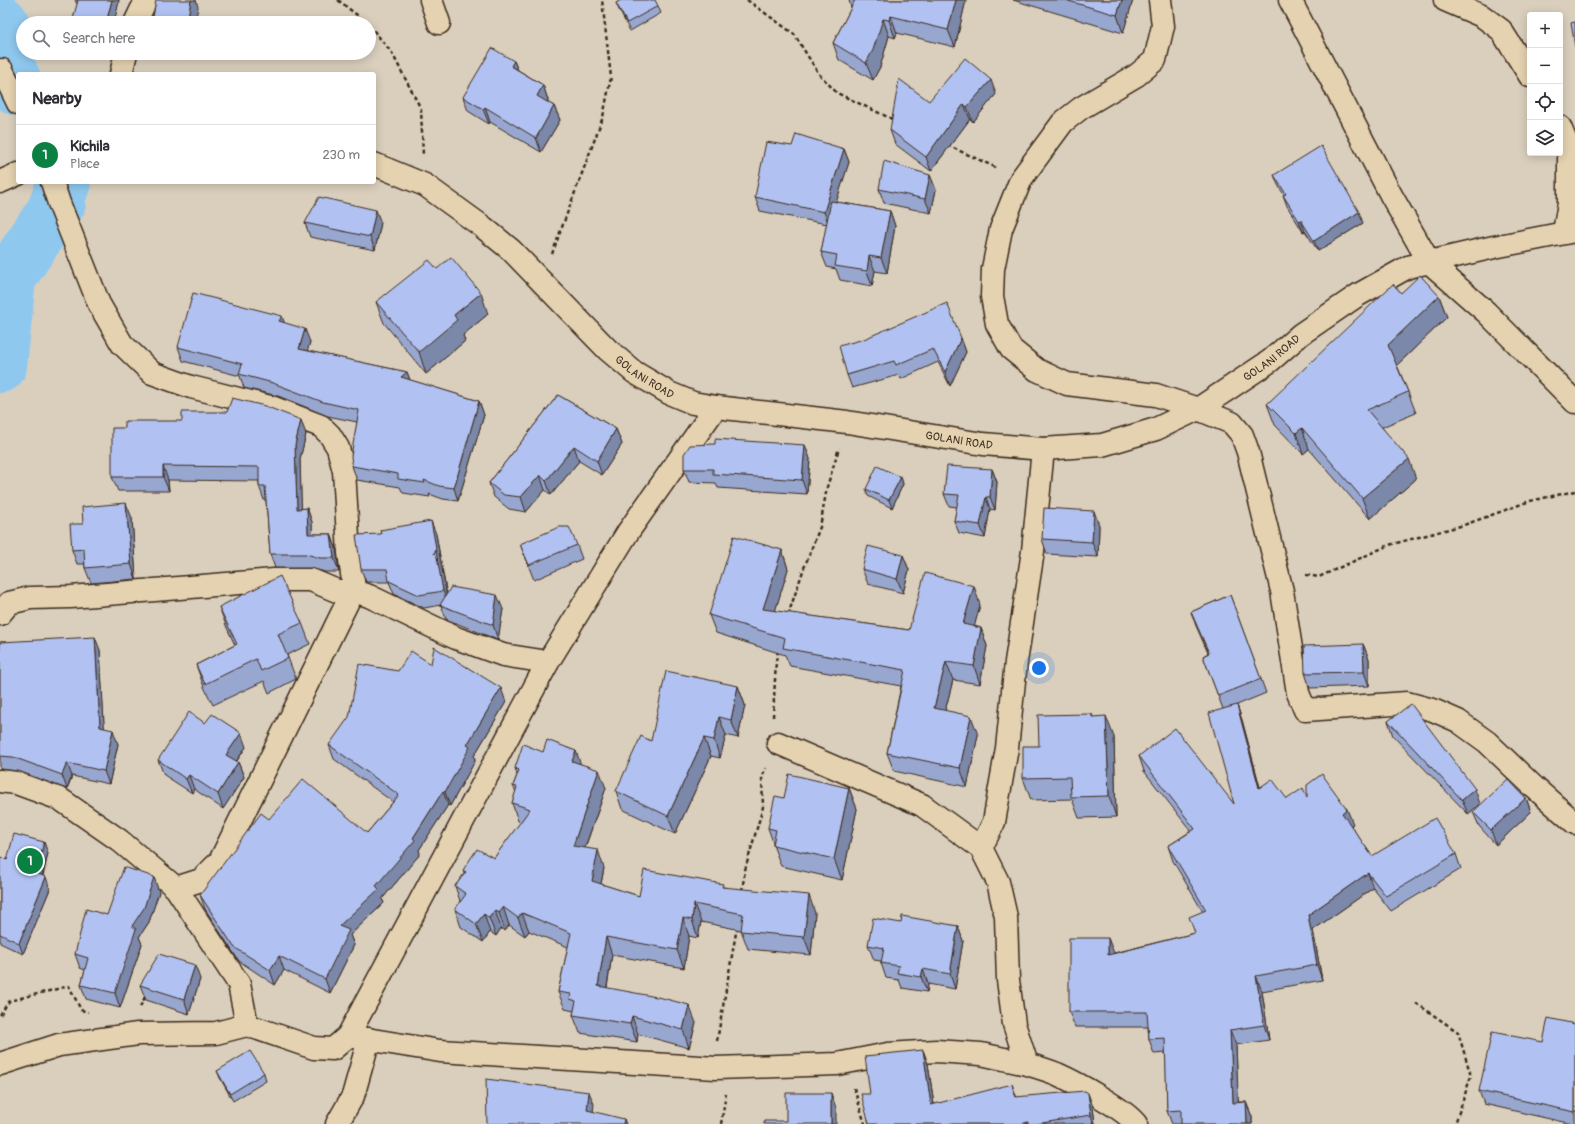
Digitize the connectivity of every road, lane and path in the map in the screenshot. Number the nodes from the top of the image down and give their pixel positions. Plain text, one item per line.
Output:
1 (146, 0) edge
2 (338, 0) edge
3 (431, 0) edge
4 (602, 0) edge
5 (747, 0) edge
6 (1160, 0) edge
7 (1290, 0) edge
8 (1444, 0) edge
9 (138, 16) edge
10 (358, 16) edge
11 (440, 22) dead end
12 (376, 34) edge
13 (124, 60) edge
14 (7, 71) edge
15 (1527, 71) edge
16 (121, 72) edge
17 (16, 97) edge
18 (898, 123) edge
19 (1563, 134) edge
20 (942, 142) edge
21 (376, 165) edge
22 (16, 175) edge
23 (1022, 179) junction
24 (0, 182) edge
25 (53, 184) edge
26 (424, 184) junction
27 (1570, 232) edge
28 (1429, 262) junction
29 (542, 281) junction
30 (1575, 402) edge
31 (716, 407) junction
32 (1198, 408) junction
33 (1043, 449) junction
34 (1575, 491) edge
35 (1277, 572) junction
36 (353, 591) junction
37 (0, 614) edge
38 (548, 662) junction
39 (778, 743) dead end
40 (0, 781) edge
41 (1575, 823) edge
42 (981, 848) junction
43 (176, 888) junction
44 (149, 991) edge
45 (1416, 1003) dead end
46 (137, 1012) dead end
47 (0, 1015) edge
48 (95, 1015) dead end
49 (247, 1025) junction
50 (359, 1038) junction
51 (0, 1064) edge
52 (836, 1064) junction
53 (1027, 1064) junction
54 (337, 1124) edge
55 (865, 1124) edge
56 (1136, 1124) edge
57 (1455, 1124) edge

1 - 9 street
2 - 10 path
3 - 11 street
4 - 29 path
5 - 18 path
6 - 23 street
7 - 28 street
8 - 15 street
12 - 26 path
13 - 16 street
14 - 17 street
19 - 27 street
20 - 23 path
21 - 26 street, GOLANI ROAD
22 - 24 street
23 - 32 street
25 - 36 street
26 - 29 street, GOLANI ROAD
27 - 28 street, GOLANI ROAD
28 - 30 street
28 - 32 street, GOLANI ROAD
29 - 31 street, GOLANI ROAD
31 - 33 street, GOLANI ROAD
31 - 38 street
32 - 33 street, GOLANI ROAD
32 - 35 street
33 - 42 street
34 - 35 path
35 - 41 street
36 - 37 street
36 - 38 street
36 - 43 street
38 - 50 street
39 - 42 street
40 - 43 street
42 - 53 street
43 - 49 street
44 - 46 path
45 - 57 path
47 - 48 path
49 - 50 street
49 - 51 street
50 - 52 street
50 - 54 street
52 - 53 street
52 - 55 path
53 - 56 street

